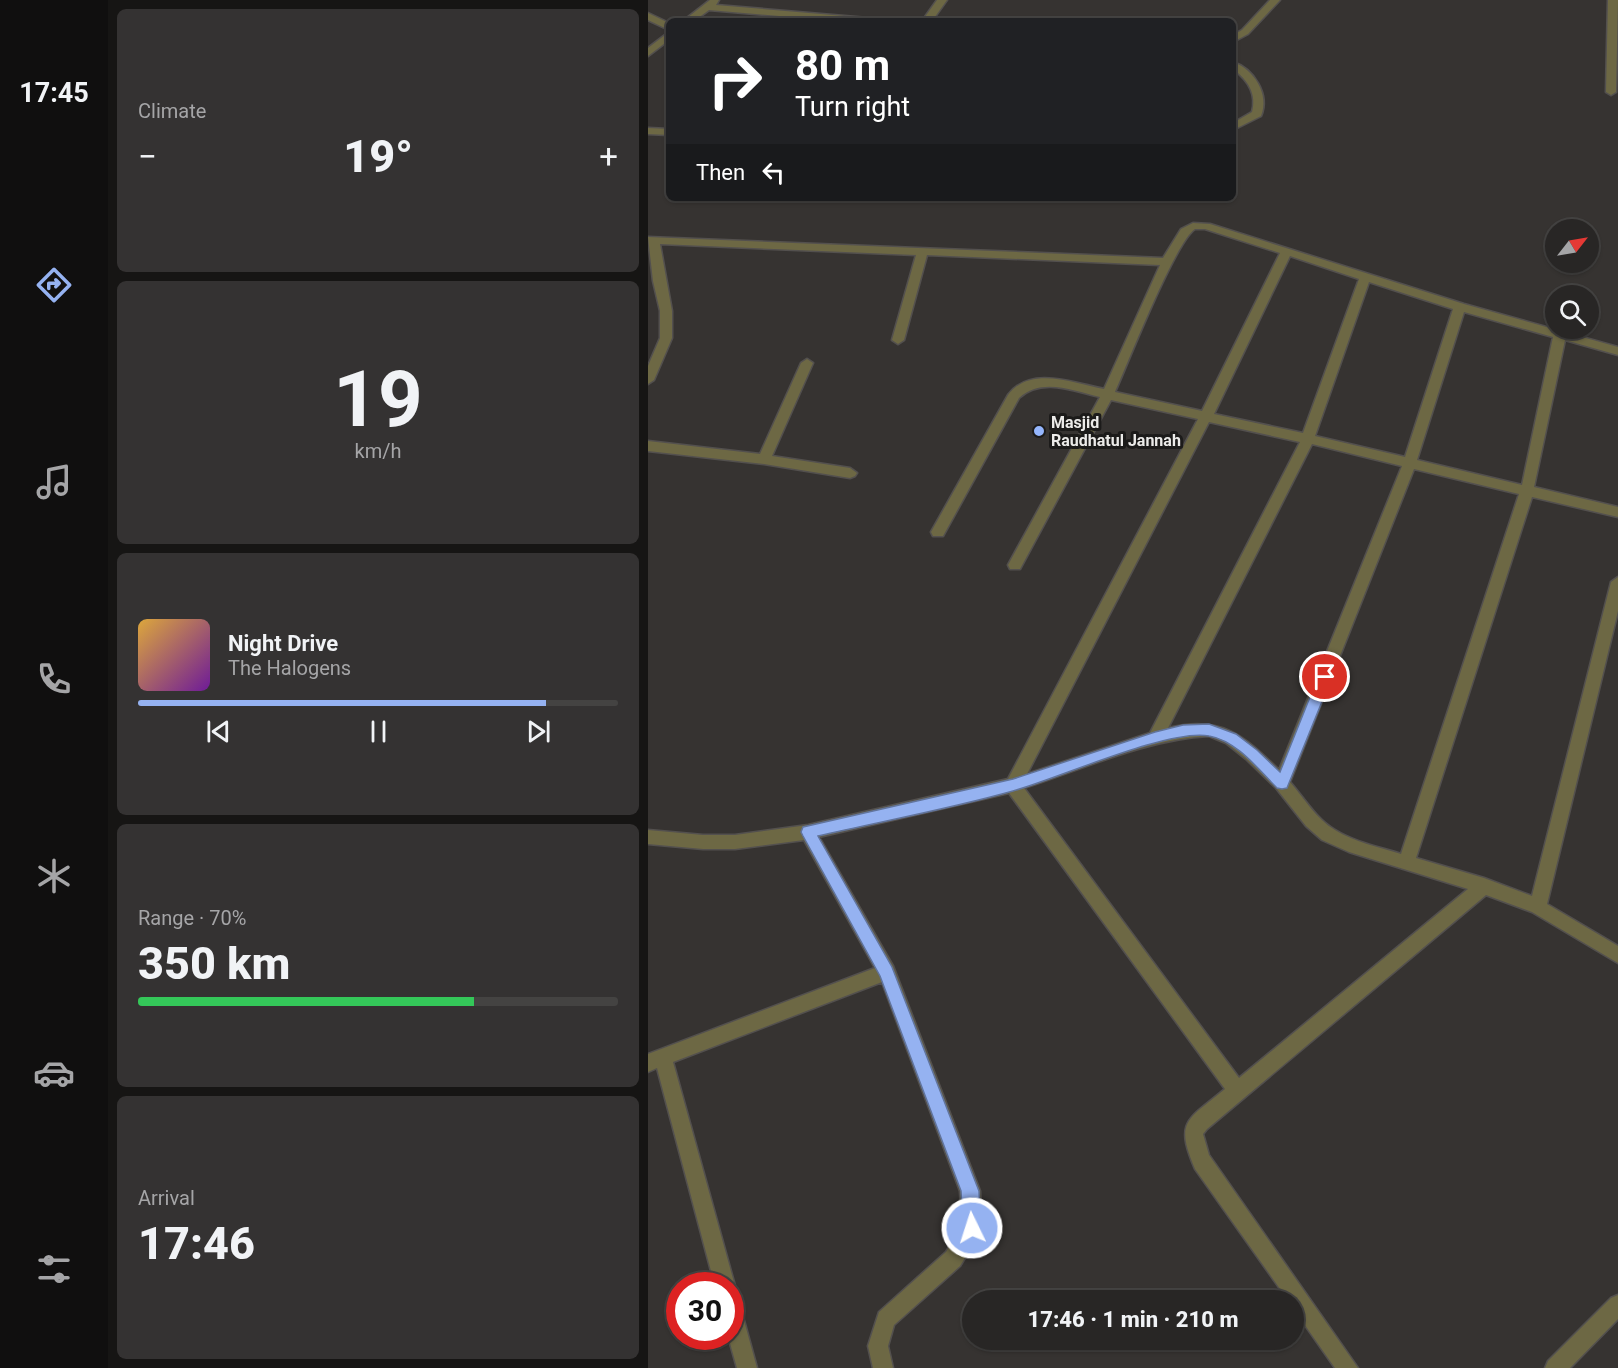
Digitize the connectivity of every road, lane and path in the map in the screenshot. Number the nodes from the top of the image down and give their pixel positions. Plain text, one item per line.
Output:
1 (716, 0) edge
2 (942, 0) edge
3 (1275, 0) edge
4 (1613, 0) edge
5 (708, 8) junction
6 (648, 16) edge
7 (693, 18) edge
8 (831, 18) edge
9 (929, 18) edge
10 (666, 25) edge
11 (1236, 37) edge
12 (666, 38) edge
13 (648, 53) edge
14 (1236, 67) edge
15 (1611, 92) dead end
16 (1236, 125) edge
17 (648, 131) edge
18 (666, 132) edge
19 (651, 240) edge
20 (922, 252) junction
21 (1286, 252) junction
22 (1167, 261) junction
23 (1365, 277) junction
24 (1460, 307) junction
25 (1545, 330) edge
26 (1559, 339) edge
27 (1577, 339) edge
28 (898, 340) dead end
29 (1618, 351) edge
30 (807, 363) dead end
31 (648, 380) edge
32 (1107, 396) junction
33 (1206, 416) junction
34 (1308, 439) junction
35 (648, 446) edge
36 (764, 459) junction
37 (1410, 463) junction
38 (850, 473) dead end
39 (1527, 491) junction
40 (1618, 512) edge
41 (938, 532) dead end
42 (1016, 565) dead end
43 (1618, 582) edge
44 (1155, 738) junction
45 (1282, 783) junction
46 (1013, 785) junction
47 (808, 832) junction
48 (648, 837) edge
49 (1407, 861) junction
50 (1485, 886) junction
51 (1539, 907) junction
52 (1618, 955) edge
53 (887, 972) junction
54 (656, 1060) edge
55 (1238, 1092) junction
56 (721, 1272) edge
57 (1618, 1305) edge
58 (742, 1350) edge
59 (747, 1368) edge
60 (883, 1368) edge
61 (1348, 1368) edge
62 (1555, 1368) edge

1 - 5 street
2 - 9 street
3 - 11 street
4 - 15 street
5 - 7 street
5 - 8 street
6 - 10 street
12 - 13 street
14 - 16 street
17 - 18 street
19 - 20 street
19 - 31 street
20 - 22 street
20 - 28 street
21 - 22 street
21 - 23 street
21 - 33 street
22 - 32 street
23 - 24 street
23 - 34 street
24 - 25 street
24 - 37 street
26 - 39 street
27 - 29 street
30 - 36 street
32 - 33 street
32 - 41 street
32 - 42 street
33 - 34 street
33 - 46 street
34 - 37 street
34 - 44 street
35 - 36 street
36 - 38 street
37 - 39 street
37 - 45 street
39 - 40 street
39 - 49 street
43 - 51 street
44 - 45 street
44 - 46 street
45 - 49 street
46 - 47 street
46 - 55 street
47 - 48 street
47 - 53 street
49 - 50 street
50 - 51 street
50 - 55 street
51 - 52 street
53 - 54 street
53 - 60 street
54 - 56 street
55 - 61 street
57 - 62 street
58 - 59 street

